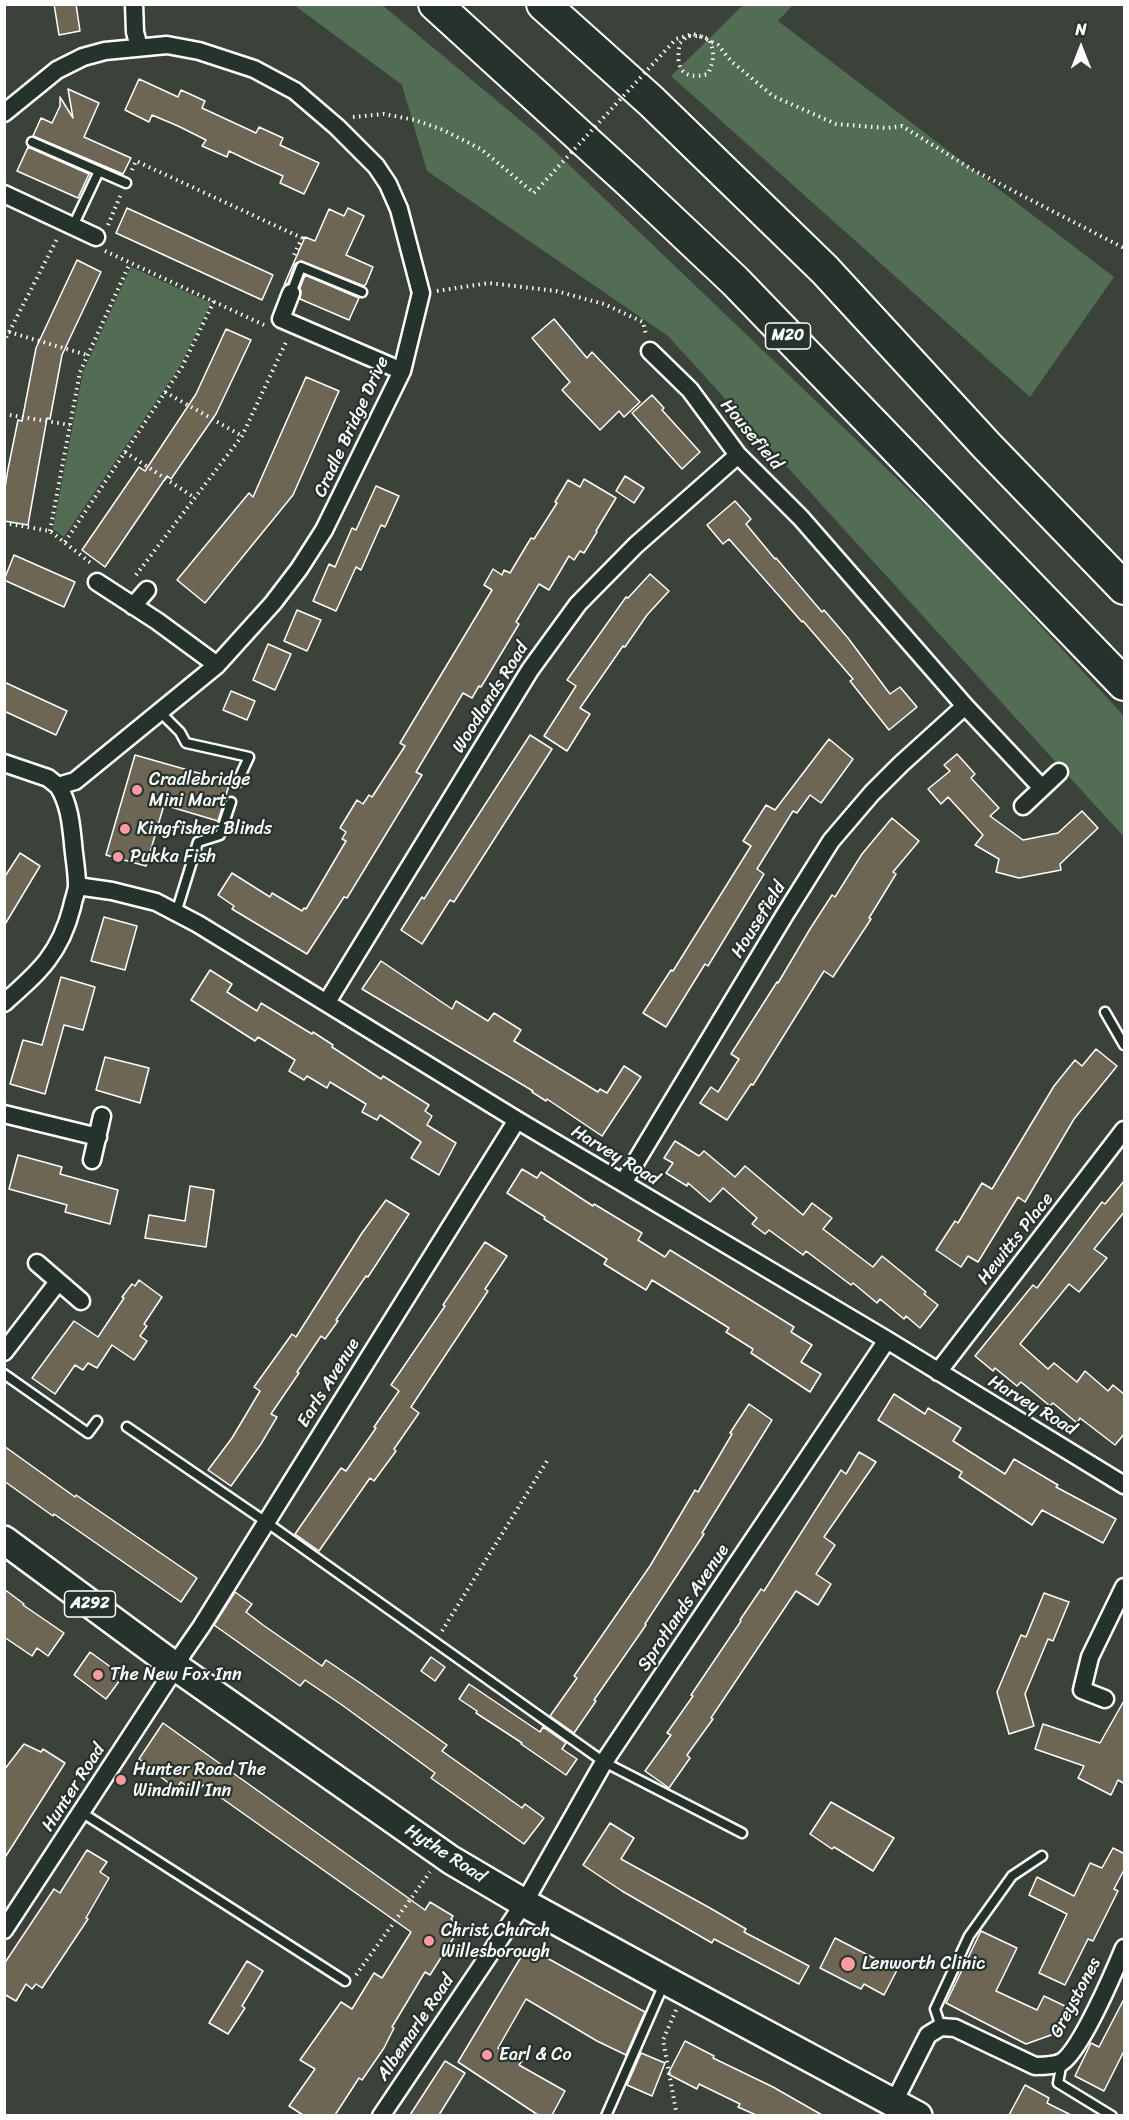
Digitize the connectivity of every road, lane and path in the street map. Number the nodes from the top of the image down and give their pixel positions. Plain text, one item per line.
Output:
1 (134, 4) edge
2 (435, 4) edge
3 (543, 4) edge
4 (139, 47) junction
5 (4, 113) edge
6 (337, 127) junction
7 (32, 142) dead end
8 (99, 171) junction
9 (126, 183) junction
10 (4, 194) edge
11 (69, 224) junction
12 (100, 238) junction
13 (1125, 248) edge
14 (291, 260) dead end
15 (130, 263) junction
16 (362, 292) dead end
17 (291, 293) joint
18 (421, 293) junction
19 (214, 301) junction
20 (266, 319) dead end
21 (263, 324) junction
22 (291, 330) junction
23 (9, 332) junction
24 (4, 343) edge
25 (650, 351) joint
26 (87, 355) junction
27 (402, 371) junction
28 (165, 392) junction
29 (4, 414) edge
30 (70, 425) junction
31 (242, 436) junction
32 (125, 452) junction
33 (738, 455) junction
34 (195, 498) junction
35 (4, 523) edge
36 (50, 531) junction
37 (65, 542) junction
38 (97, 582) joint
39 (1125, 588) edge
40 (147, 590) dead end
41 (126, 601) junction
42 (217, 665) junction
43 (1125, 684) edge
44 (966, 706) junction
45 (159, 711) junction
46 (4, 763) edge
47 (1059, 772) dead end
48 (237, 783) dead end
49 (58, 786) junction
50 (1042, 788) junction
51 (231, 802) dead end
52 (1023, 806) dead end
53 (77, 886) junction
54 (176, 913) junction
55 (327, 1002) junction
56 (4, 1003) edge
57 (1105, 1012) dead end
58 (1125, 1046) edge
59 (4, 1114) edge
60 (102, 1116) dead end
61 (517, 1120) junction
62 (1125, 1130) edge
63 (98, 1137) junction
64 (92, 1160) dead end
65 (623, 1183) junction
66 (37, 1263) dead end
67 (58, 1282) junction
68 (81, 1300) dead end
69 (887, 1340) junction
70 (4, 1352) edge
71 (938, 1372) junction
72 (4, 1374) edge
73 (97, 1421) dead end
74 (127, 1427) dead end
75 (547, 1461) dead end
76 (1125, 1485) edge
77 (266, 1522) junction
78 (4, 1540) edge
79 (1125, 1587) edge
80 (436, 1642) junction
81 (176, 1668) junction
82 (1105, 1699) dead end
83 (604, 1762) junction
84 (81, 1812) junction
85 (742, 1833) dead end
86 (443, 1854) junction
87 (1042, 1856) dead end
88 (524, 1903) junction
89 (4, 1930) edge
90 (1123, 1956) edge
91 (345, 1982) joint
92 (675, 1985) junction
93 (942, 2027) junction
94 (1062, 2062) junction
95 (894, 2102) junction
96 (381, 2115) edge
97 (606, 2115) edge
98 (677, 2115) edge
99 (918, 2115) edge
100 (1112, 2115) edge

1 - 4 street
2 - 43 highway, M20
3 - 39 highway
4 - 5 street, Cradle Bridge Drive
4 - 6 street, Cradle Bridge Drive
6 - 13 path, bridge
6 - 18 street, Cradle Bridge Drive
7 - 8 lane
8 - 9 lane
8 - 11 lane
9 - 12 path
9 - 14 path
10 - 11 street
11 - 12 street
11 - 23 path
12 - 15 path
15 - 19 path
15 - 26 path
16 - 17 lane
17 - 22 street
18 - 25 path
18 - 27 street, Cradle Bridge Drive
19 - 21 path
19 - 28 path
20 - 21 path
21 - 22 path
22 - 27 street
22 - 31 path
23 - 24 path
23 - 26 path
25 - 33 street, Housefield
26 - 30 path
27 - 42 street, Cradle Bridge Drive
28 - 31 path
28 - 32 path
29 - 30 path
30 - 36 path
31 - 34 path
32 - 34 path
32 - 37 path
33 - 44 street, Housefield
33 - 55 street, Woodlands Road
34 - 41 path
35 - 36 path
36 - 37 path
37 - 38 path
38 - 41 street
40 - 41 street
41 - 42 street
42 - 45 street, Cradle Bridge Drive
44 - 50 street, Housefield
44 - 65 street, Housefield
45 - 48 lane
45 - 49 street, Cradle Bridge Drive
46 - 49 street
47 - 50 street
49 - 53 street
50 - 52 street
51 - 54 lane
53 - 54 street, Harvey Road
53 - 56 street
54 - 55 street, Harvey Road
55 - 61 street, Harvey Road
57 - 58 lane
59 - 63 street
60 - 63 street
61 - 65 street, Harvey Road
61 - 77 street, Earls Avenue
62 - 71 street, Hewitts Place
63 - 64 street
65 - 69 street, Harvey Road
66 - 67 street
67 - 68 street
67 - 70 street
69 - 71 street, Harvey Road
69 - 83 street, Sprotlands Avenue
71 - 76 street, Harvey Road
72 - 73 lane
74 - 77 lane
75 - 80 path
77 - 80 lane
77 - 81 street, Earls Avenue
78 - 81 main road, Hythe Road / A292
79 - 82 street
80 - 83 lane
81 - 84 street, Hunter Road
81 - 86 main road, Hythe Road / A292
83 - 85 lane
83 - 88 street, Sprotlands Avenue
84 - 89 street, Hunter Road
84 - 91 lane
86 - 88 main road, Hythe Road / A292
86 - 91 path
87 - 93 lane
88 - 92 main road, Hythe Road / A292
88 - 96 street, Albemarle Road
90 - 94 street, Greystones
92 - 95 main road, Hythe Road / A292
92 - 97 lane
92 - 98 path
93 - 94 street, Greystones
93 - 95 street
94 - 100 lane
95 - 99 main road, Hythe Road / A292

